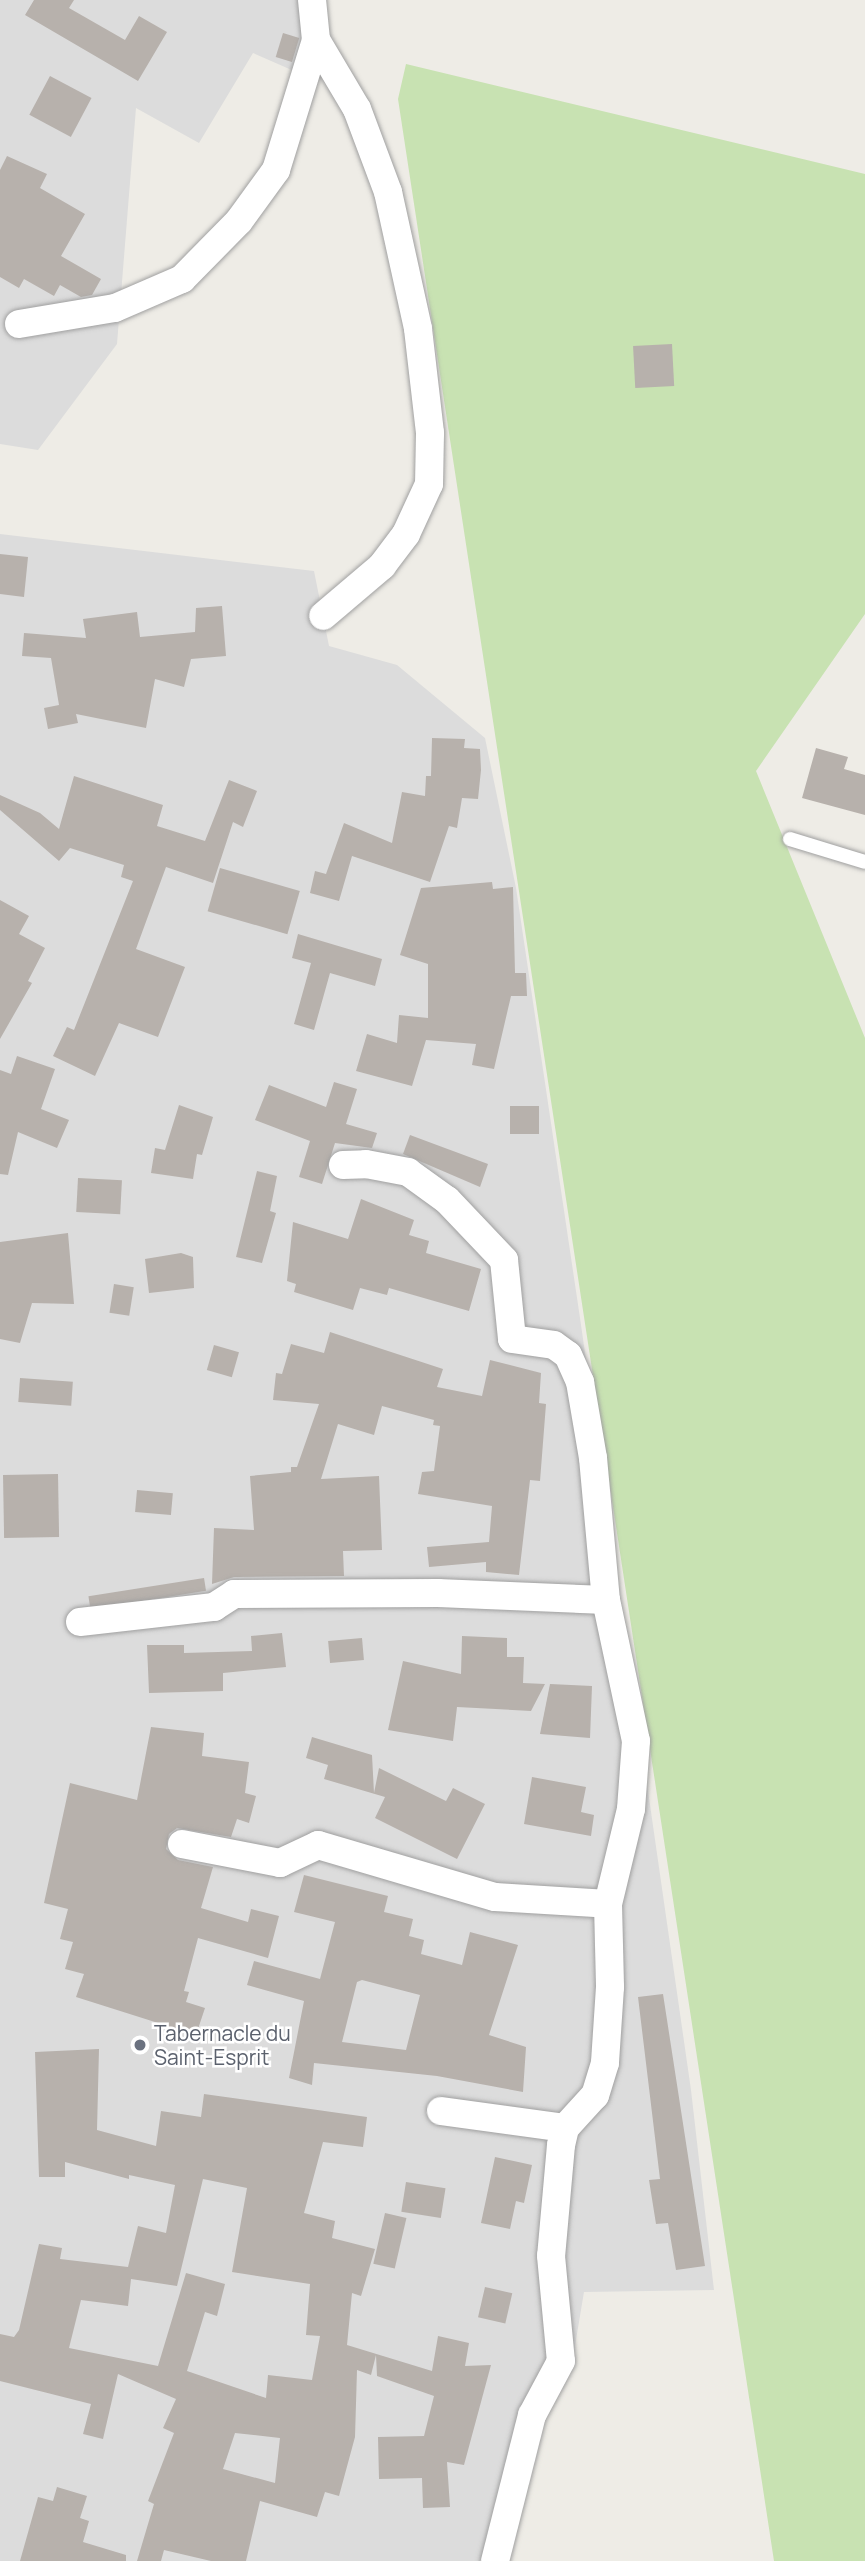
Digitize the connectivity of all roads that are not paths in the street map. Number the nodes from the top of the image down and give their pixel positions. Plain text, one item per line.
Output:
1 (312, 0) edge
2 (316, 40) junction
3 (19, 324) dead end
4 (323, 615) dead end
5 (790, 839) dead end
6 (865, 862) edge
7 (343, 1165) dead end
8 (606, 1600) junction
9 (80, 1622) dead end
10 (182, 1844) dead end
11 (608, 1905) junction
12 (440, 2111) dead end
13 (565, 2129) junction
14 (495, 2561) edge

1 - 2 street
2 - 3 street
2 - 4 street
5 - 6 lane
7 - 8 street
8 - 9 street
8 - 11 street
10 - 11 street
11 - 13 street
12 - 13 street
13 - 14 street

